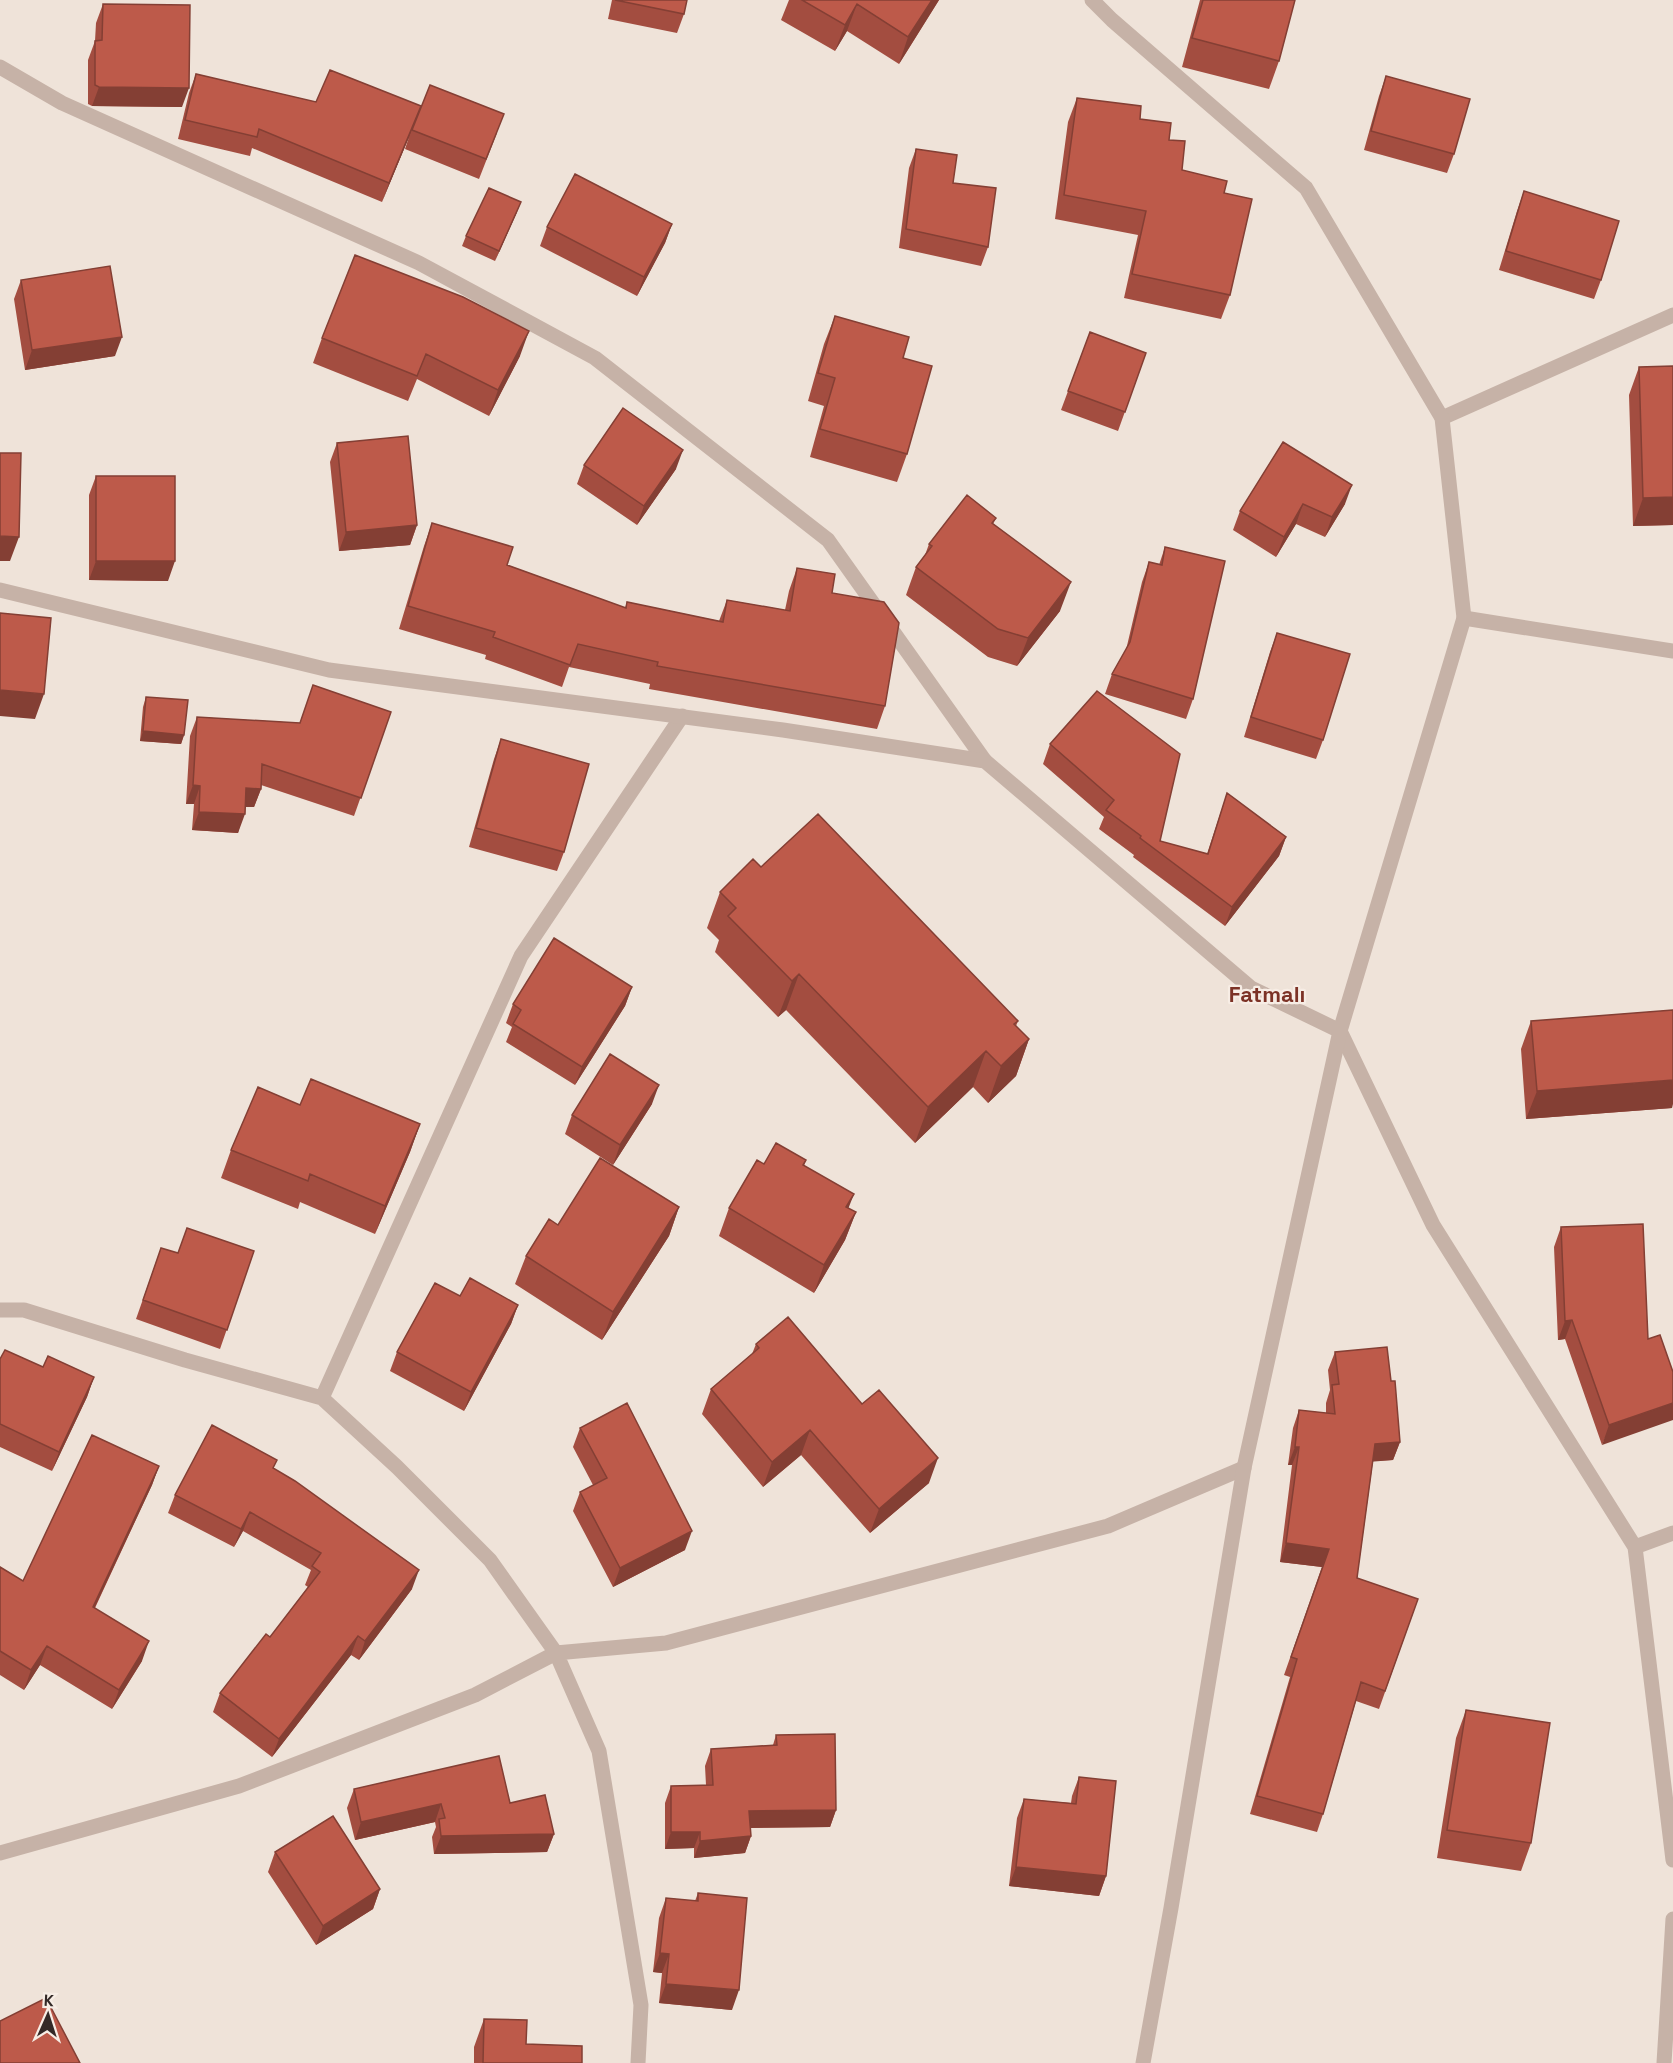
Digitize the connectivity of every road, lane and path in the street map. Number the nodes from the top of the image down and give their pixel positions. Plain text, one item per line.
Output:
1 (1092, 0) edge
2 (0, 67) edge
3 (1673, 315) edge
4 (1442, 418) junction
5 (0, 590) edge
6 (1464, 618) junction
7 (1673, 651) edge
8 (682, 716) junction
9 (985, 761) junction
10 (1340, 1031) junction
11 (0, 1310) edge
12 (322, 1398) junction
13 (1244, 1468) junction
14 (1673, 1533) edge
15 (1635, 1547) junction
16 (556, 1653) junction
17 (0, 1853) edge
18 (1673, 1860) edge
19 (1673, 1919) edge
20 (638, 2063) edge
21 (1143, 2063) edge
22 (1664, 2063) edge

1 - 4 street
2 - 9 street
3 - 4 street
4 - 6 street
5 - 8 street
6 - 7 street
6 - 10 street
8 - 9 street
8 - 12 street
9 - 10 street
10 - 13 street
10 - 15 street
11 - 12 street
12 - 16 street
13 - 16 street
13 - 21 street
14 - 15 street
15 - 18 street
16 - 17 street
16 - 20 street
19 - 22 street

